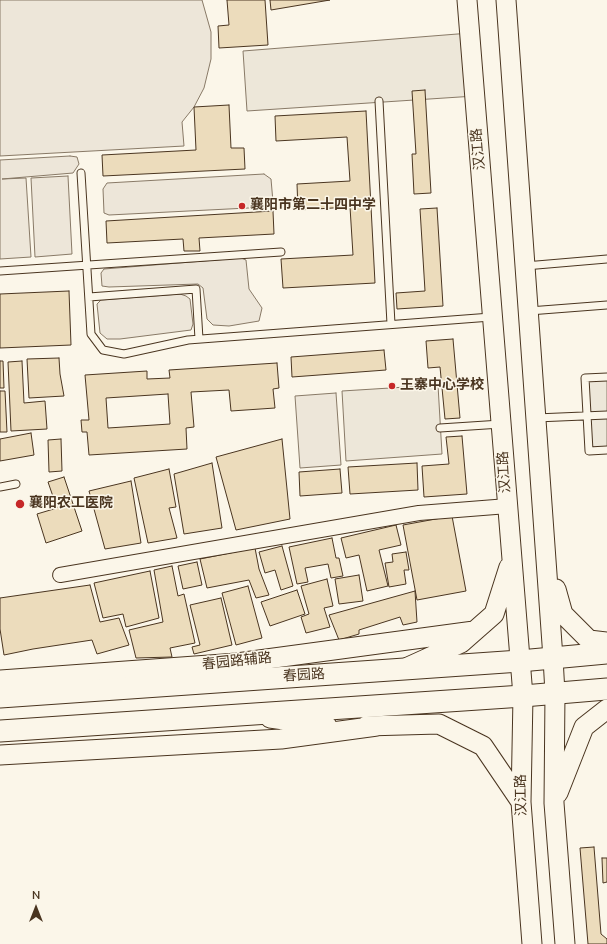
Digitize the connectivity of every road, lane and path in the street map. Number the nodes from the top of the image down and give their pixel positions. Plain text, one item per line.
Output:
1 (468, 0) edge
2 (506, 0) edge
3 (378, 101) dead end
4 (81, 173) dead end
5 (281, 252) dead end
6 (607, 259) edge
7 (87, 266) junction
8 (525, 266) junction
9 (0, 271) edge
10 (89, 297) junction
11 (607, 305) edge
12 (528, 311) junction
13 (493, 317) junction
14 (391, 324) junction
15 (199, 339) junction
16 (607, 377) edge
17 (607, 415) edge
18 (587, 416) junction
19 (536, 418) junction
20 (501, 424) junction
21 (440, 428) dead end
22 (607, 450) edge
23 (16, 484) dead end
24 (0, 487) edge
25 (508, 506) junction
26 (546, 555) junction
27 (512, 560) junction
28 (60, 575) dead end
29 (474, 631) junction
30 (607, 642) edge
31 (607, 653) edge
32 (553, 658) junction
33 (520, 661) junction
34 (186, 667) junction
35 (403, 669) junction
36 (0, 680) edge
37 (127, 688) junction
38 (607, 689) edge
39 (555, 693) junction
40 (0, 696) edge
41 (523, 696) junction
42 (607, 709) edge
43 (247, 714) junction
44 (377, 726) junction
45 (0, 731) edge
46 (0, 756) edge
47 (521, 802) junction
48 (554, 803) junction
49 (532, 944) edge
50 (565, 944) edge

1 - 13 main road, 汉江路
2 - 8 main road
3 - 14 lane
4 - 7 lane
5 - 7 lane
6 - 8 lane
7 - 9 lane
7 - 10 lane
8 - 12 main road
10 - 15 lane
10 - 15 lane
11 - 12 lane
12 - 19 main road
13 - 14 lane
13 - 20 main road, 汉江路
14 - 15 lane
16 - 18 lane
17 - 18 lane
18 - 19 lane
18 - 22 lane
19 - 26 main road
20 - 21 lane
20 - 25 main road, 汉江路
23 - 24 lane
25 - 27 main road, 汉江路
25 - 28 street
26 - 30 main road
26 - 32 main road
27 - 29 main road
27 - 33 main road, 汉江路
29 - 34 main road, 春园路辅路
29 - 35 main road
31 - 32 main road, 春园路
32 - 33 main road, 春园路
32 - 39 main road
33 - 35 main road, 春园路
33 - 41 main road, 汉江路
34 - 36 main road, 春园路辅路
34 - 37 main road
35 - 37 main road, 春园路
37 - 40 main road, 春园路
38 - 39 main road
39 - 41 main road
39 - 48 main road
41 - 43 main road
41 - 47 main road, 汉江路
42 - 48 main road
43 - 44 main road
43 - 45 main road
44 - 46 main road
44 - 47 main road
47 - 49 main road, 汉江路
48 - 50 main road

